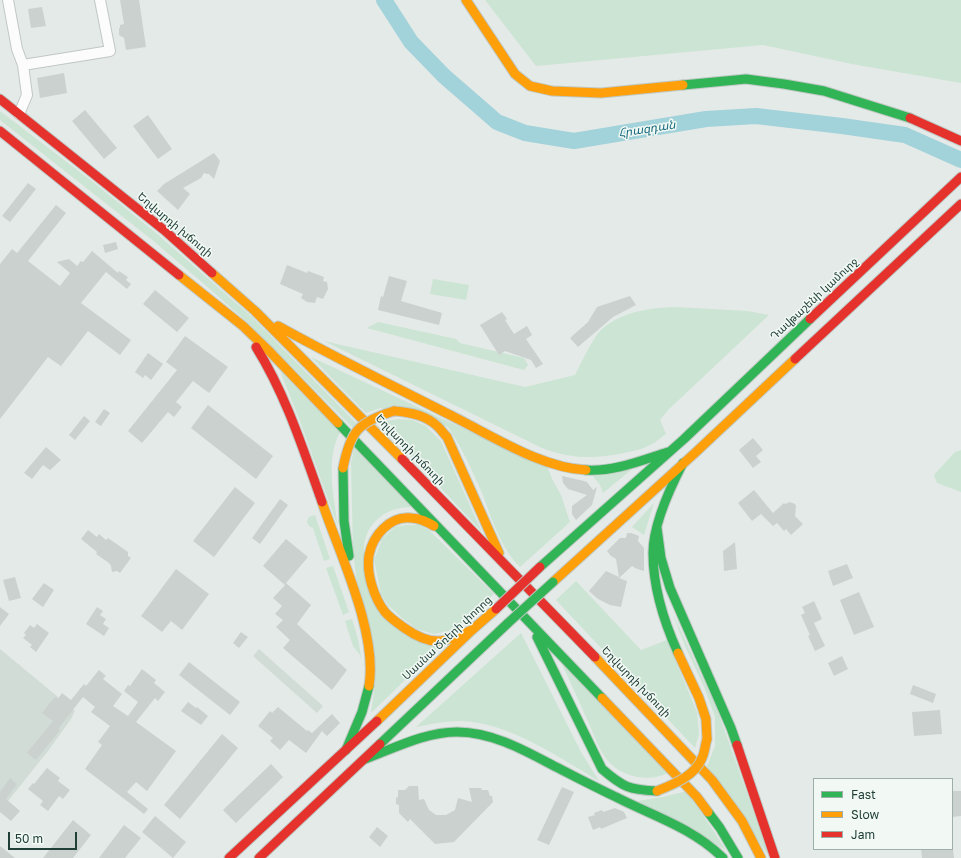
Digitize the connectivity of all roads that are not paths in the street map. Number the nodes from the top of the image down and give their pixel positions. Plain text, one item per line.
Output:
1 (8, 0) edge
2 (100, 0) edge
3 (466, 0) edge
4 (23, 65) junction
5 (0, 99) edge
6 (19, 114) junction
7 (0, 131) edge
8 (961, 141) edge
9 (961, 177) edge
10 (961, 204) edge
11 (255, 311) junction
12 (243, 326) junction
13 (684, 439) joint
14 (668, 452) junction
15 (683, 463) junction
16 (658, 528) junction
17 (442, 531) junction
18 (504, 564) junction
19 (356, 598) junction
20 (529, 622) junction
21 (472, 630) junction
22 (346, 750) junction
23 (366, 759) junction
24 (229, 858) edge
25 (259, 858) edge
26 (724, 858) edge
27 (738, 858) edge
28 (761, 858) edge
29 (775, 858) edge

1 - 4 street
2 - 4 street
3 - 8 main road
4 - 6 street
5 - 6 main road, Եղվարդի խճուղի
6 - 11 main road, Եղվարդի խճուղի
7 - 12 main road
9 - 13 main road, Դավթաշենի կամուրջ
10 - 15 main road
11 - 14 main road
11 - 18 main road, Եղվարդի խճուղի
12 - 17 main road
12 - 19 main road
13 - 14 main road, Սասնա Ծռերի փողոց
14 - 21 main road, Սասնա Ծռերի փողոց, bridge
15 - 16 main road
15 - 23 main road, bridge
16 - 20 main road, bridge
16 - 29 main road
17 - 20 main road
17 - 21 main road
18 - 19 main road, bridge
18 - 28 main road, Եղվարդի խճուղի
19 - 22 main road
20 - 27 main road
21 - 22 main road, Սասնա Ծռերի փողոց
22 - 24 main road, Սասնա Ծռերի փողոց
23 - 25 main road
23 - 26 main road

